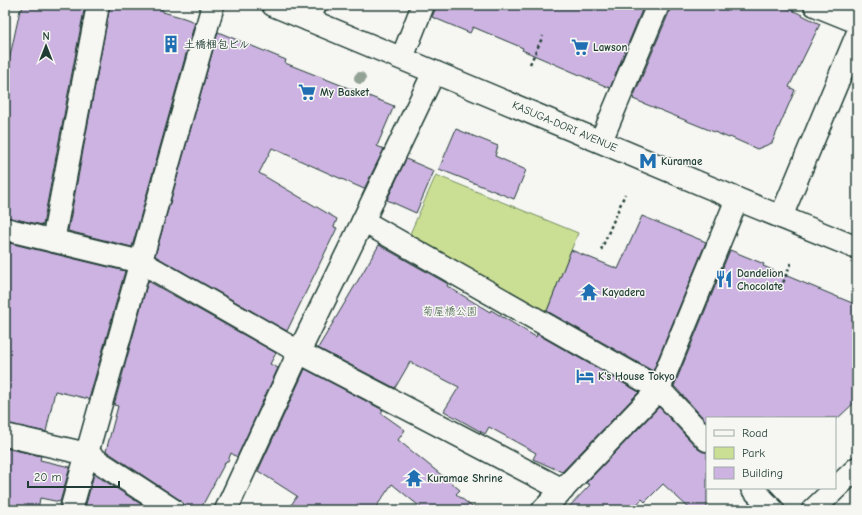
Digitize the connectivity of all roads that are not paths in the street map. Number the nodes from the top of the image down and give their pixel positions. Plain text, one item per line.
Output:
1 (98, 5) edge
2 (213, 5) edge
3 (273, 5) edge
4 (423, 5) edge
5 (658, 5) edge
6 (815, 5) edge
7 (312, 12) edge
8 (857, 22) edge
9 (857, 35) edge
10 (402, 58) junction
11 (434, 72) junction
12 (601, 141) junction
13 (737, 199) junction
14 (781, 217) junction
15 (363, 221) junction
16 (5, 229) edge
17 (53, 241) junction
18 (857, 248) edge
19 (141, 262) junction
20 (299, 352) junction
21 (659, 389) junction
22 (5, 435) edge
23 (706, 439) edge
24 (87, 454) junction
25 (857, 468) edge
26 (753, 489) edge
27 (836, 489) edge
28 (836, 489) edge
29 (563, 490) junction
30 (71, 510) edge
31 (172, 510) edge
32 (226, 510) edge
33 (543, 510) edge
34 (773, 510) edge
35 (814, 510) edge

1 - 17 main road
2 - 19 main road
3 - 7 main road, KASUGA-DORI AVENUE
4 - 10 main road
5 - 12 main road
6 - 8 main road
7 - 10 main road, KASUGA-DORI AVENUE
9 - 14 main road
10 - 11 main road, KASUGA-DORI AVENUE
11 - 12 main road, KASUGA-DORI AVENUE
11 - 15 main road
12 - 13 main road, KASUGA-DORI AVENUE
13 - 14 main road, KASUGA-DORI AVENUE
13 - 21 main road
14 - 18 main road, KASUGA-DORI AVENUE
15 - 20 main road
15 - 21 main road
16 - 17 main road
17 - 19 main road
19 - 20 main road
19 - 24 main road
20 - 29 main road
20 - 32 main road
21 - 23 main road
21 - 29 main road
22 - 24 main road
24 - 30 main road
24 - 31 main road
25 - 28 main road
26 - 34 main road
27 - 35 main road
29 - 33 main road

